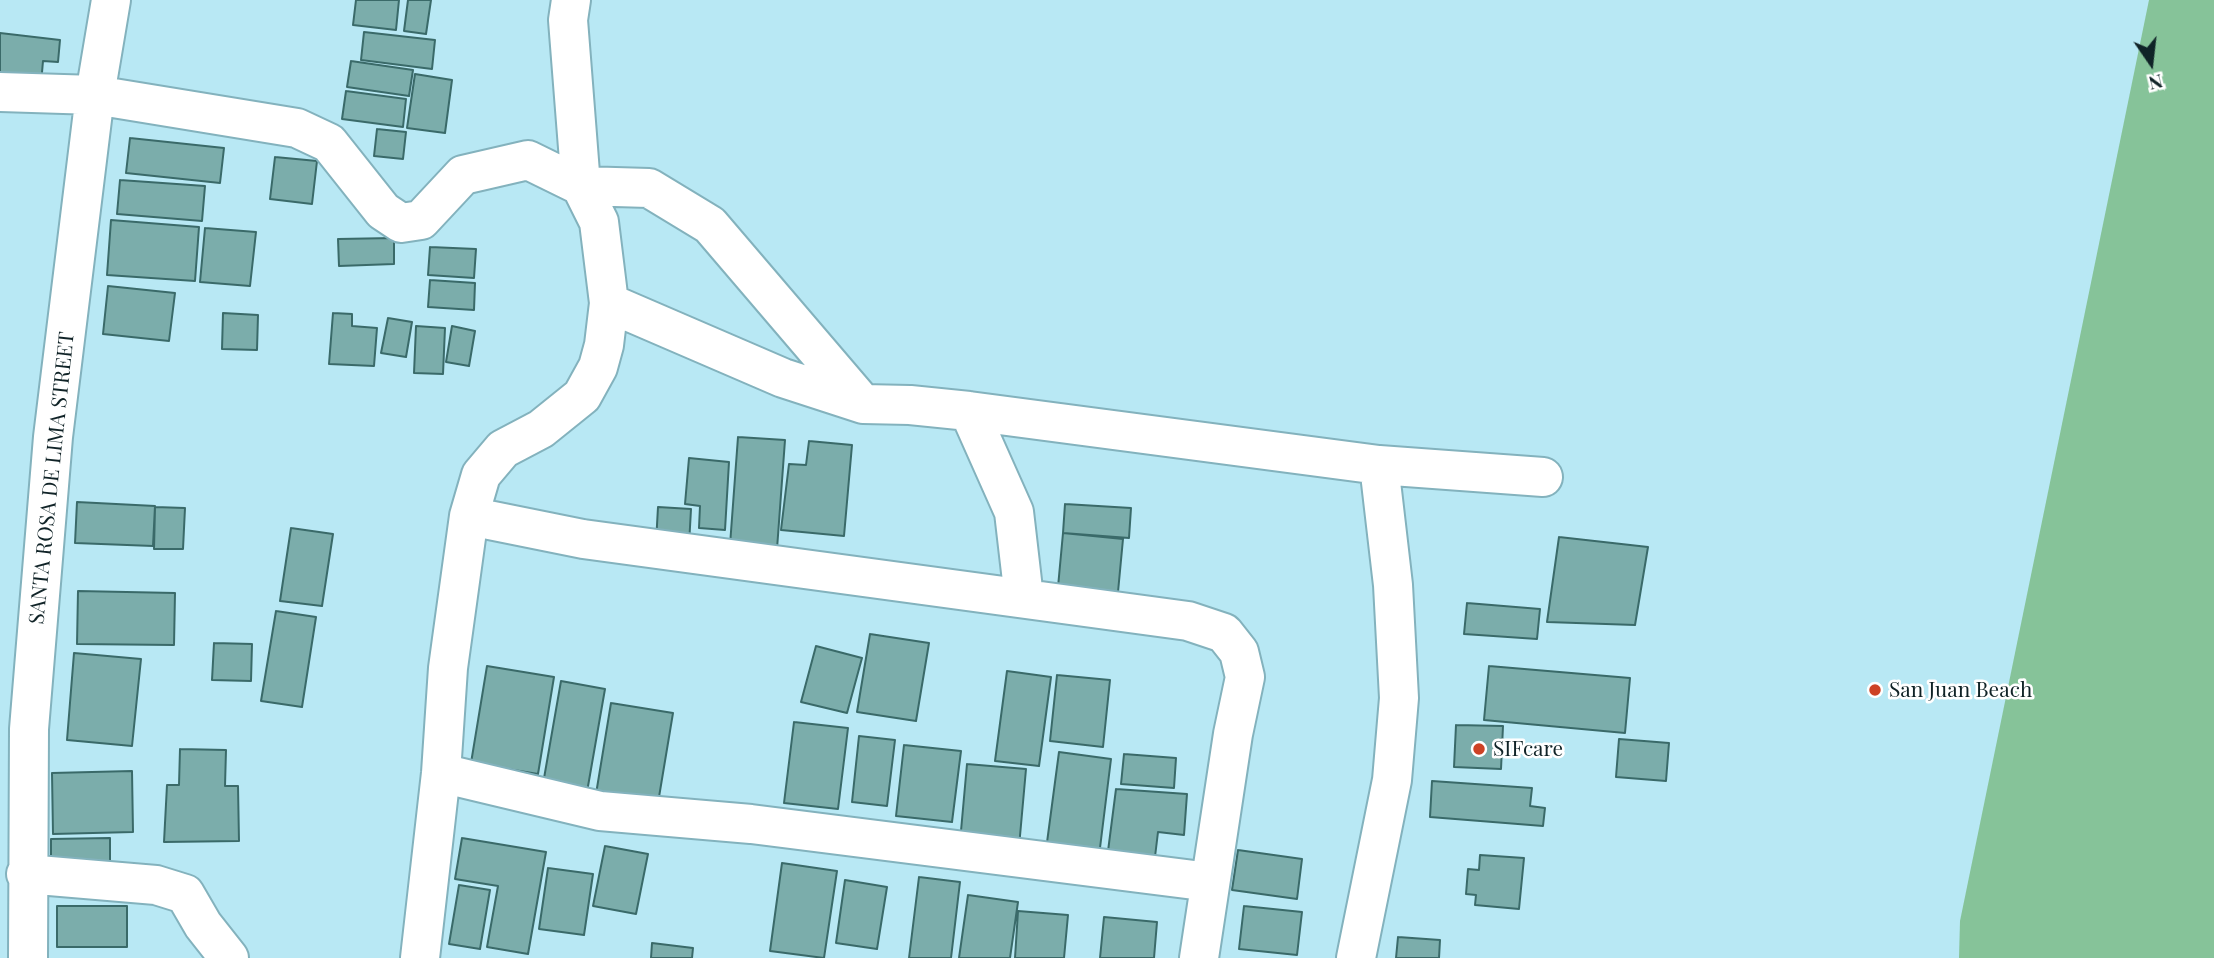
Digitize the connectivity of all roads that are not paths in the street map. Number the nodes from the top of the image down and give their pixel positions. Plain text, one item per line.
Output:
1 (110, 0) edge
2 (571, 0) edge
3 (0, 92) edge
4 (95, 95) junction
5 (581, 186) junction
6 (609, 303) junction
7 (863, 404) junction
8 (969, 411) junction
9 (1379, 465) junction
10 (1543, 477) dead end
11 (469, 516) junction
12 (1024, 598) junction
13 (441, 773) junction
14 (26, 874) junction
15 (1210, 882) junction
16 (28, 958) edge
17 (229, 958) edge
18 (420, 958) edge
19 (1199, 958) edge
20 (1356, 958) edge

1 - 4 street, SANTA ROSA DE LIMA STREET
2 - 5 street
3 - 4 street
4 - 5 street
4 - 14 street, SANTA ROSA DE LIMA STREET
5 - 6 street
5 - 7 street
6 - 7 street
6 - 11 street
7 - 8 street
8 - 9 street
8 - 12 street
9 - 10 street
9 - 20 street
11 - 12 street
11 - 13 street
12 - 15 street
13 - 15 street
13 - 18 street
14 - 16 street, SANTA ROSA DE LIMA STREET
14 - 17 street
15 - 19 street

